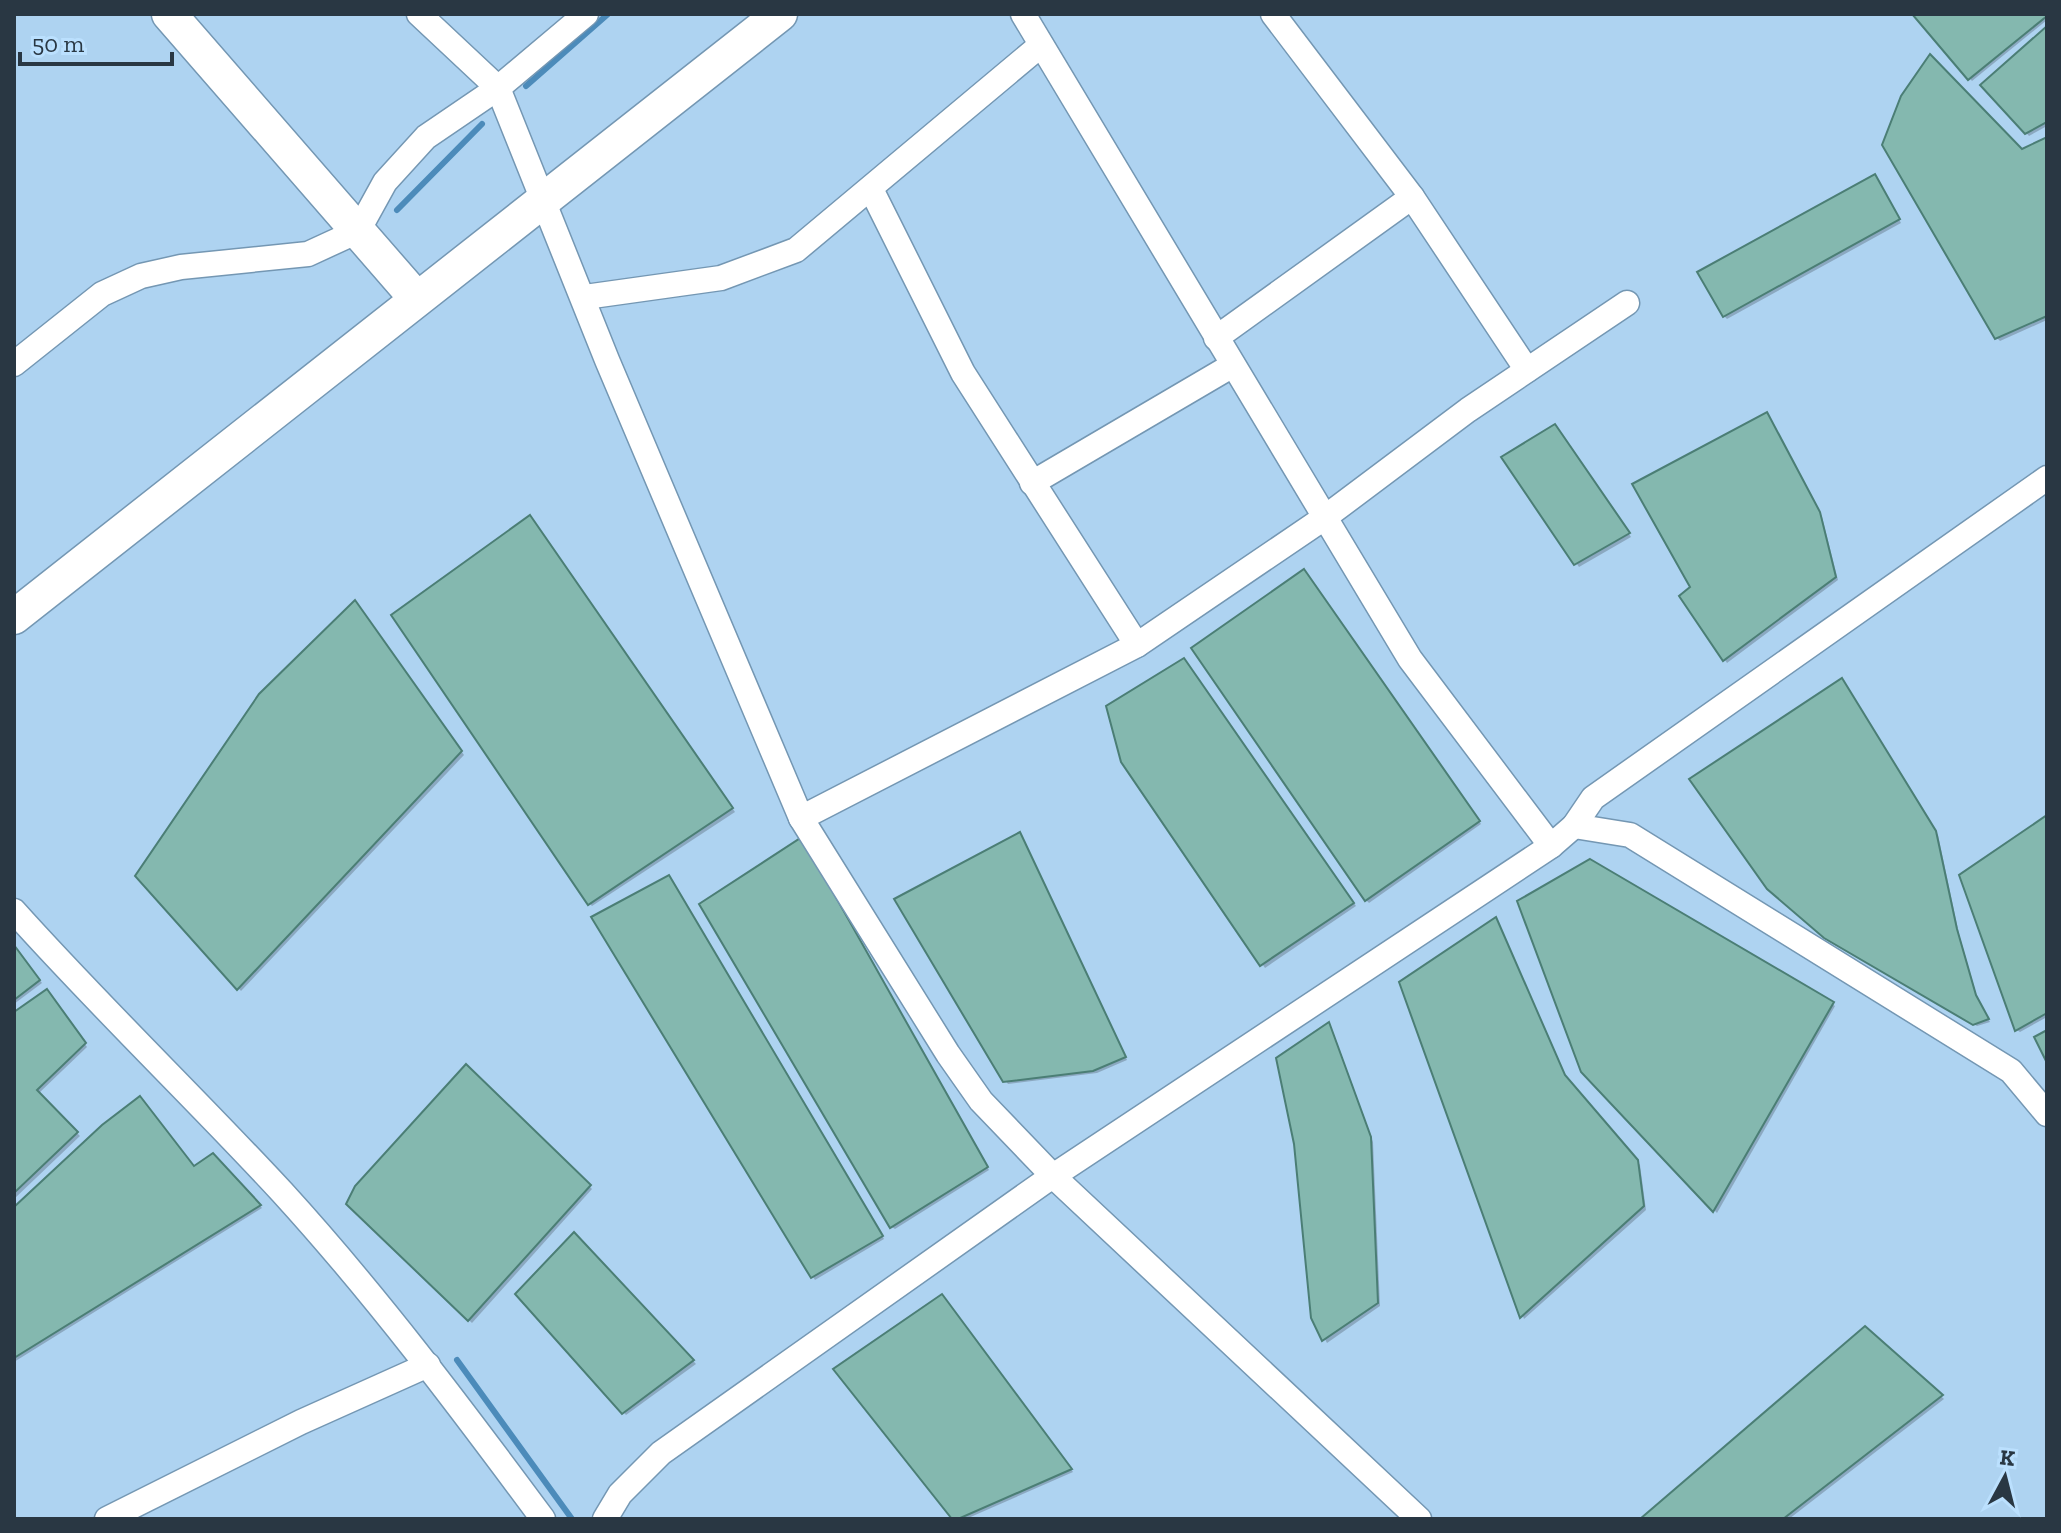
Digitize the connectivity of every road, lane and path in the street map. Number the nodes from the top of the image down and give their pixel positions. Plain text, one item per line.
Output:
1 (169, 14) edge
2 (419, 14) edge
3 (586, 14) edge
4 (780, 14) edge
5 (1023, 14) edge
6 (1273, 14) edge
7 (1041, 45) junction
8 (498, 88) junction
9 (871, 189) junction
10 (1412, 197) junction
11 (545, 199) junction
12 (358, 231) junction
13 (585, 297) junction
14 (417, 299) junction
15 (1627, 303) dead end
16 (1216, 338) junction
17 (14, 364) edge
18 (1233, 365) junction
19 (1527, 370) junction
20 (2047, 478) edge
21 (1032, 483) junction
22 (1324, 518) junction
23 (14, 617) edge
24 (1137, 645) junction
25 (801, 818) junction
26 (1574, 826) junction
27 (1551, 846) junction
28 (14, 911) edge
29 (2047, 1114) edge
30 (1053, 1176) junction
31 (428, 1365) junction
32 (607, 1518) edge
33 (107, 1519) edge
34 (543, 1519) edge
35 (1419, 1519) edge

1 - 12 street
2 - 8 street
3 - 8 street
4 - 11 street
5 - 7 street
6 - 10 street
7 - 9 street
7 - 16 street
8 - 11 street
8 - 12 street
9 - 13 street
9 - 21 street
10 - 16 street
10 - 19 street
11 - 13 street
11 - 14 street
12 - 14 street
12 - 17 street
13 - 25 street
14 - 23 street
15 - 19 street
16 - 18 street
18 - 21 street
18 - 22 street
19 - 22 street
20 - 26 street
21 - 24 street
22 - 24 street
22 - 27 street
24 - 25 street
25 - 30 street
26 - 27 street
26 - 29 street
27 - 30 street
28 - 31 street
30 - 32 street
30 - 35 street
31 - 33 street
31 - 34 street

